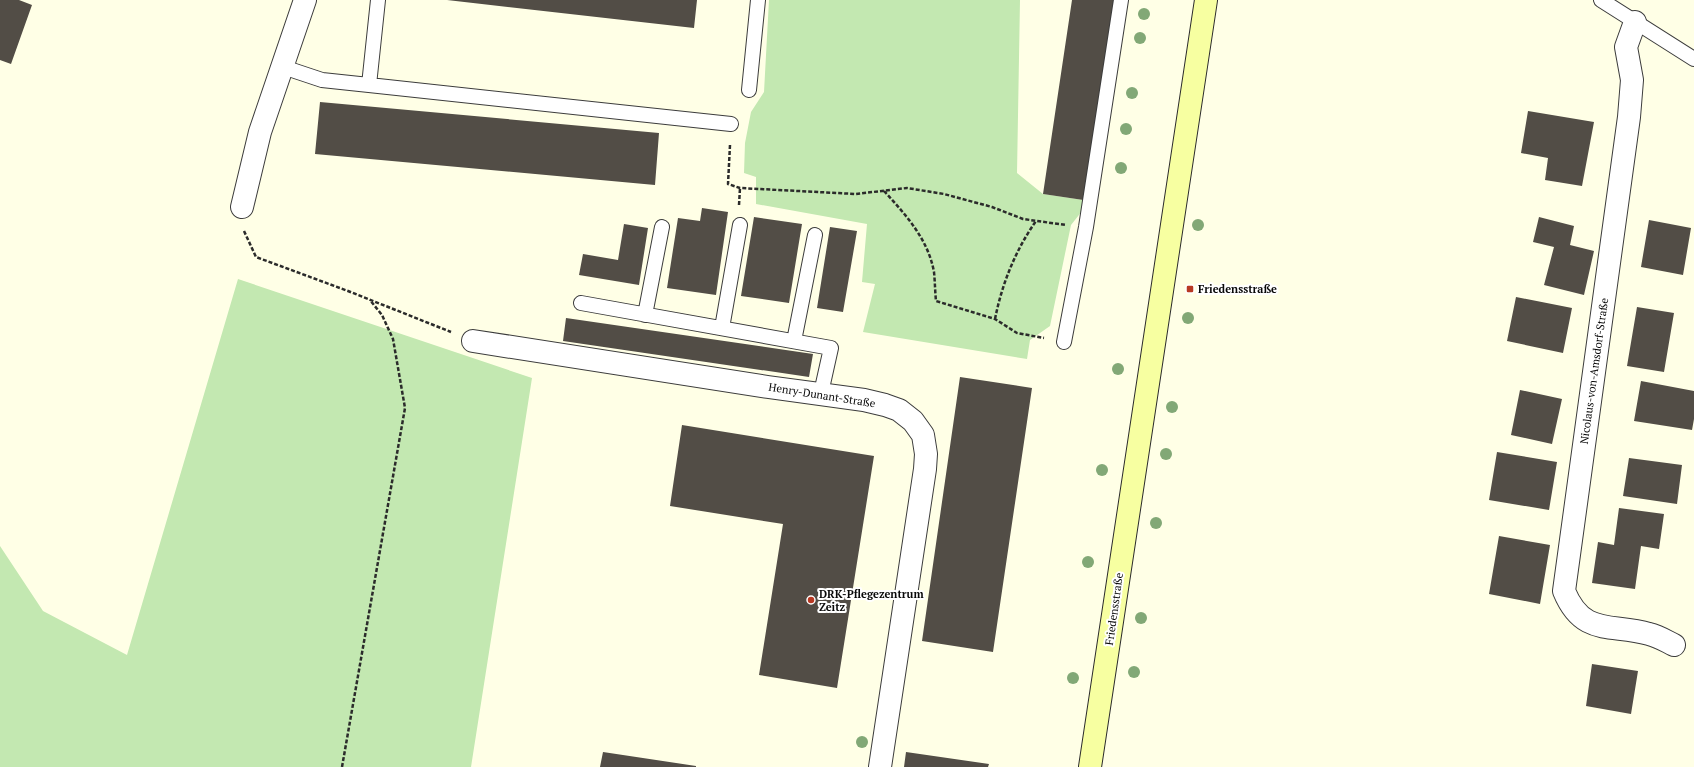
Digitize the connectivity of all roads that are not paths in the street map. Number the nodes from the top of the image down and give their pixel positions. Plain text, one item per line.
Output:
1 (305, 0) edge
2 (378, 0) edge
3 (758, 0) edge
4 (1121, 0) edge
5 (1206, 0) edge
6 (1601, 0) edge
7 (1635, 22) junction
8 (1694, 60) edge
9 (283, 67) junction
10 (370, 85) junction
11 (748, 90) dead end
12 (732, 124) road end
13 (242, 207) road end
14 (740, 225) dead end
15 (662, 227) dead end
16 (815, 235) dead end
17 (581, 304) dead end
18 (644, 315) junction
19 (722, 328) junction
20 (472, 341) road end
21 (794, 341) junction
22 (1064, 342) road end
23 (821, 393) junction
24 (1674, 645) dead end
25 (880, 767) edge
26 (1090, 767) edge

1 - 9 street
2 - 10 lane
3 - 11 lane
4 - 22 lane
5 - 26 street, Friedensstraße
6 - 7 lane
7 - 8 lane
7 - 24 street, Nicolaus-von-Amsdorf-Straße
9 - 10 lane
9 - 13 street
10 - 12 lane
14 - 19 lane
15 - 18 lane
16 - 21 lane
17 - 18 lane
18 - 19 lane
19 - 21 lane
20 - 23 street, Henry-Dunant-Straße
21 - 23 lane
23 - 25 street, Henry-Dunant-Straße

